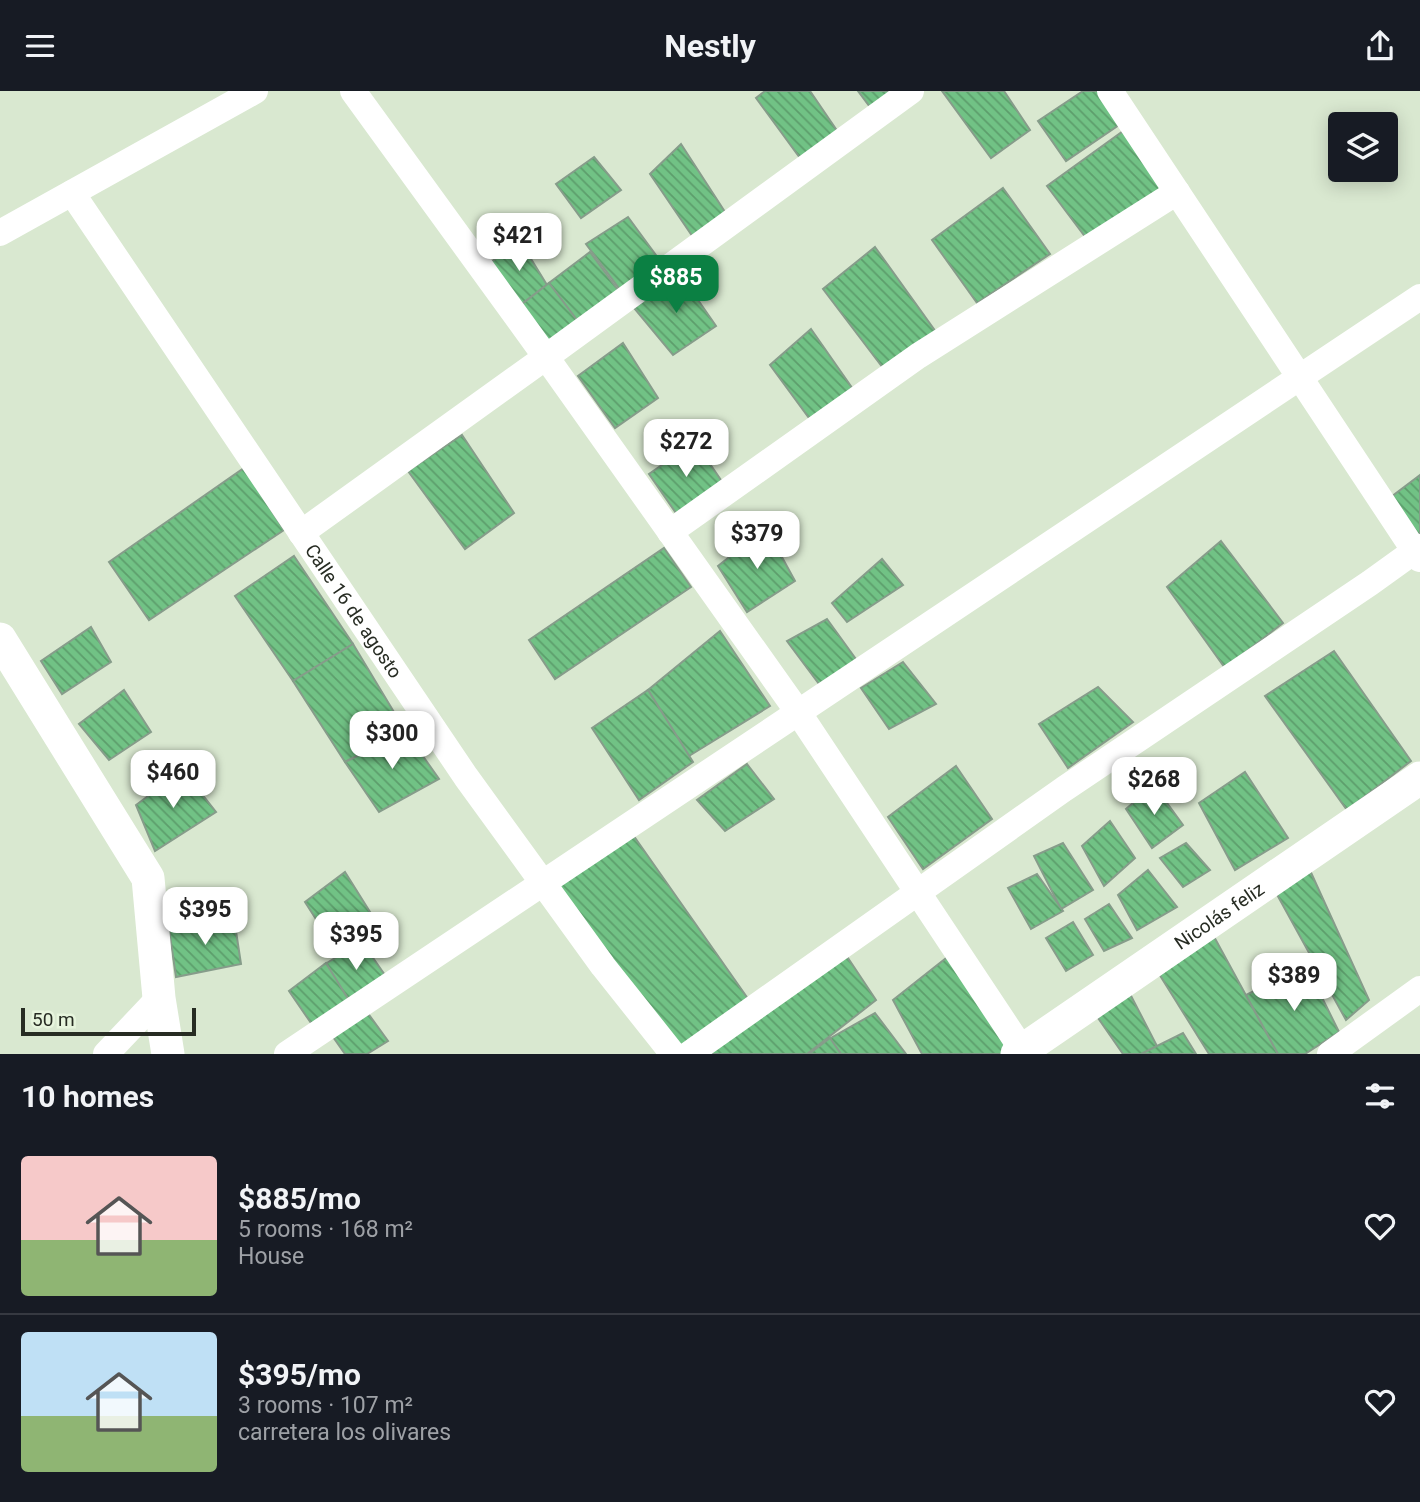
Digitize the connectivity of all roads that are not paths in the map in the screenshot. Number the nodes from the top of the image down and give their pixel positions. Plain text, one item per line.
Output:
1 (254, 91) edge
2 (353, 91) edge
3 (911, 91) edge
4 (1110, 91) edge
5 (72, 193) junction
6 (1177, 193) junction
7 (0, 233) edge
8 (1420, 297) edge
9 (546, 357) junction
10 (1299, 377) junction
11 (670, 532) junction
12 (301, 533) junction
13 (1418, 552) edge
14 (0, 639) edge
15 (798, 712) junction
16 (1420, 778) edge
17 (542, 882) junction
18 (917, 892) junction
19 (1420, 989) edge
20 (159, 998) junction
21 (1021, 1053) edge
22 (106, 1054) edge
23 (168, 1054) edge
24 (287, 1054) edge
25 (673, 1054) edge
26 (689, 1054) edge
27 (1329, 1054) edge

1 - 5 street
2 - 9 street
3 - 9 street
4 - 6 street
5 - 7 street
5 - 12 street, Calle 16 de agosto
6 - 10 street
6 - 11 street
8 - 10 street
9 - 11 street
9 - 12 street
10 - 13 street
10 - 15 street
11 - 15 street
12 - 17 street, Calle 16 de agosto
13 - 18 street
14 - 20 main road
15 - 17 street
15 - 18 street
16 - 21 main road, Nicolás feliz
17 - 24 street
17 - 25 street, Calle 16 de agosto
18 - 21 street
18 - 26 street
19 - 27 street
20 - 22 street
20 - 23 main road

